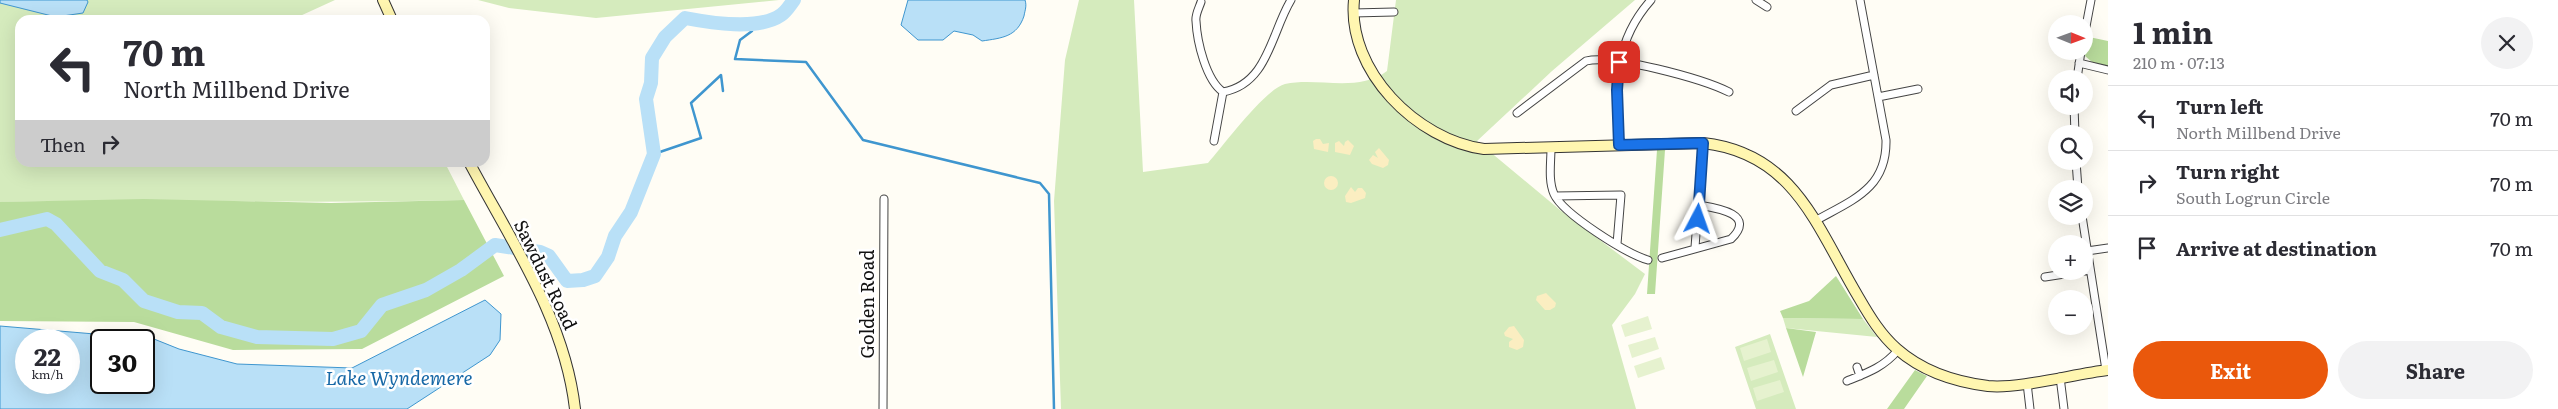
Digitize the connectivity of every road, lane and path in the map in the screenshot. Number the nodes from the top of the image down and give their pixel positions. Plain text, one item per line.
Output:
1 (383, 0) edge
2 (1291, 0) edge
3 (1354, 0) edge
4 (1651, 0) edge
5 (1756, 0) edge
6 (1860, 0) edge
7 (2091, 0) edge
8 (1201, 2) dead end
9 (1767, 7) dead end
10 (1394, 12) dead end
11 (1354, 13) junction
12 (390, 15) edge
13 (2088, 15) edge
14 (2080, 60) edge
15 (1619, 62) junction
16 (2079, 63) junction
17 (2078, 70) edge
18 (2108, 70) edge
19 (1874, 75) junction
20 (1918, 89) dead end
21 (1223, 92) junction
22 (1729, 92) dead end
23 (1878, 97) junction
24 (1796, 111) dead end
25 (1517, 113) dead end
26 (1214, 141) dead end
27 (1703, 143) junction
28 (1619, 145) junction
29 (1551, 148) junction
30 (472, 167) edge
31 (1555, 196) junction
32 (884, 199) dead end
33 (1698, 205) junction
34 (1815, 221) junction
35 (1617, 244) junction
36 (1695, 247) junction
37 (2108, 248) edge
38 (2093, 249) edge
39 (1662, 258) dead end
40 (1648, 260) dead end
41 (2045, 277) dead end
42 (2048, 277) edge
43 (2092, 280) edge
44 (1898, 350) junction
45 (1857, 367) dead end
46 (2107, 370) edge
47 (1860, 376) junction
48 (2060, 377) junction
49 (1847, 382) dead end
50 (2027, 383) junction
51 (575, 409) edge
52 (882, 409) edge
53 (2030, 409) edge
54 (2064, 409) edge

1 - 12 street
2 - 21 street
3 - 11 street
4 - 15 street
5 - 9 street
6 - 19 street
7 - 13 street
8 - 21 street
10 - 11 street
11 - 29 street
14 - 16 street
15 - 22 street
15 - 25 street
15 - 28 street
16 - 17 street
16 - 18 street
19 - 23 street
19 - 24 street
20 - 23 street
21 - 26 street
23 - 34 street
27 - 28 street
27 - 33 street
27 - 34 street
28 - 29 street
29 - 31 street
30 - 51 street, Sawdust Road
31 - 35 street
31 - 35 street
32 - 52 street, Golden Road
33 - 36 street
33 - 36 street
34 - 44 street
35 - 40 street
36 - 39 street
37 - 38 street
41 - 42 street
43 - 46 street
44 - 47 street
44 - 50 street
45 - 47 street
46 - 48 street
47 - 49 street
48 - 50 street
48 - 54 street
50 - 53 street

